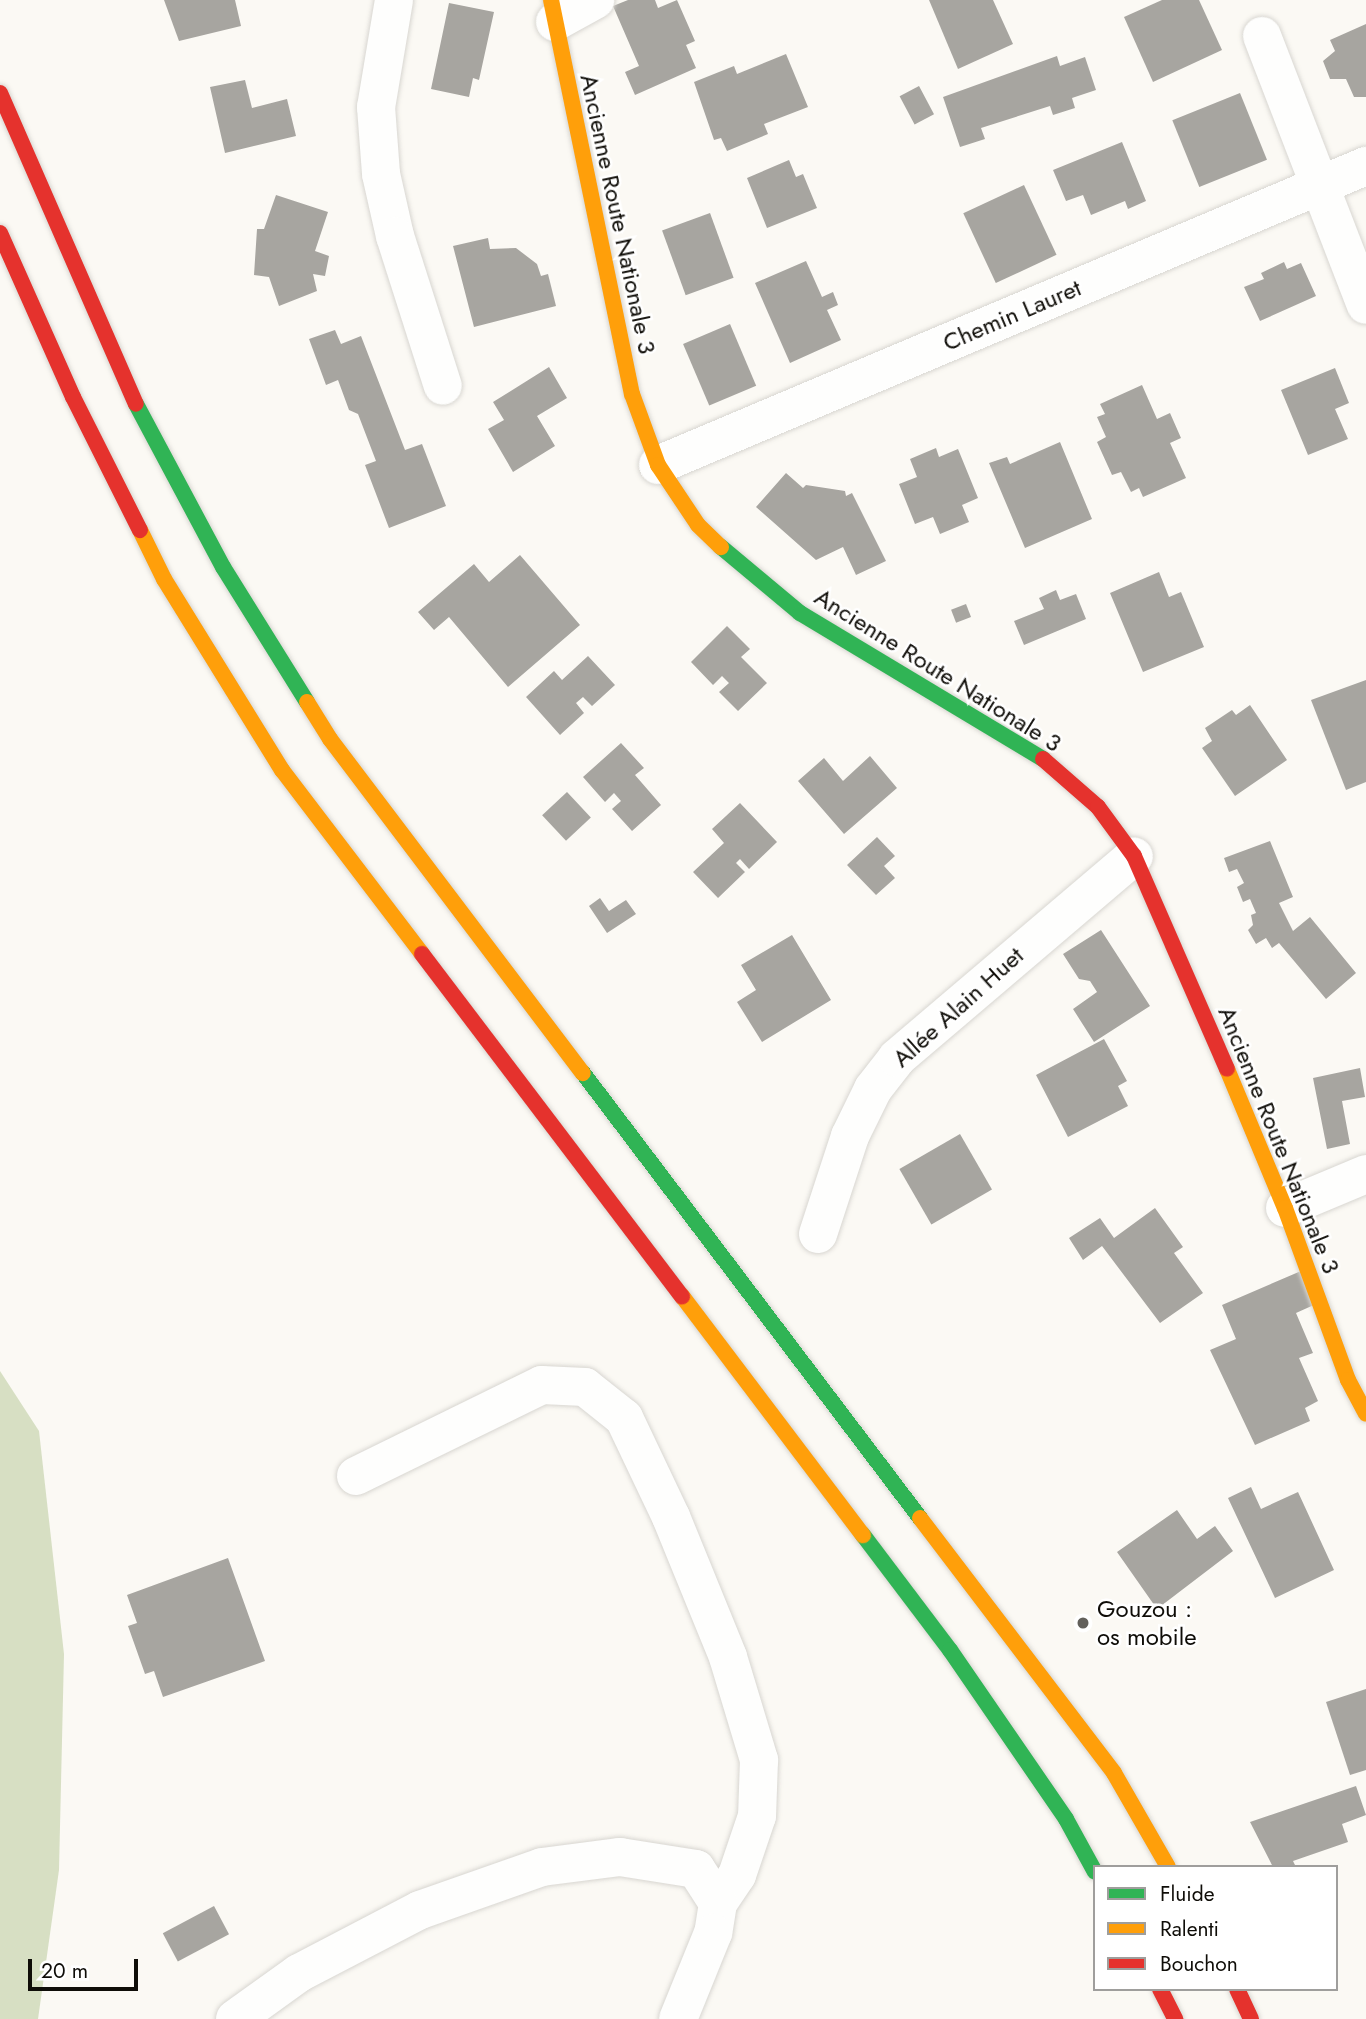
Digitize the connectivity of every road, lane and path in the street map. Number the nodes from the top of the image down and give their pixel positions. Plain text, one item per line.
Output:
1 (394, 0) edge
2 (595, 0) edge
3 (553, 11) edge
4 (1262, 36) dead end
5 (0, 93) edge
6 (1366, 166) edge
7 (1320, 186) junction
8 (0, 233) edge
9 (1366, 305) edge
10 (443, 386) dead end
11 (658, 465) junction
12 (1134, 856) junction
13 (1366, 1174) edge
14 (1285, 1208) junction
15 (818, 1234) dead end
16 (1366, 1414) edge
17 (356, 1476) dead end
18 (1167, 1865) edge
19 (1093, 1868) edge
20 (718, 1903) junction
21 (1161, 1991) edge
22 (1238, 1991) edge
23 (234, 2019) edge
24 (678, 2019) edge
25 (1175, 2019) edge
26 (1251, 2019) edge

1 - 10 street
2 - 3 street
3 - 11 main road, Ancienne Route Nationale 3
4 - 7 street
5 - 18 main road
6 - 7 street, Chemin Lauret
7 - 9 street
7 - 11 street, Chemin Lauret
8 - 19 main road
11 - 12 main road, Ancienne Route Nationale 3
12 - 14 main road, Ancienne Route Nationale 3
12 - 15 street, Allée Alain Huet
13 - 14 street
14 - 16 main road, Ancienne Route Nationale 3
17 - 20 street
20 - 23 street
20 - 24 street
21 - 25 main road
22 - 26 main road

